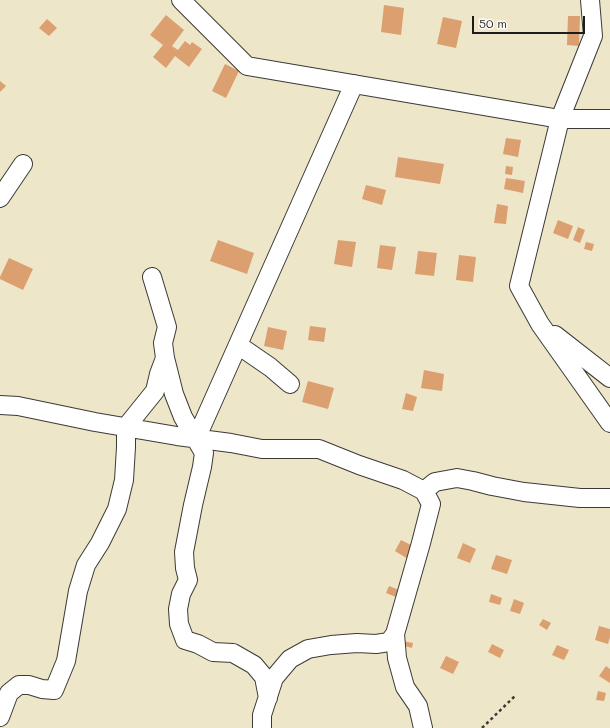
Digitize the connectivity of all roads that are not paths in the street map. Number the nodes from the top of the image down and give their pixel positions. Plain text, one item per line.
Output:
1 (181, 0) edge
2 (590, 0) edge
3 (354, 84) junction
4 (560, 119) junction
5 (610, 119) edge
6 (23, 164) dead end
7 (0, 198) edge
8 (152, 277) dead end
9 (540, 324) junction
10 (238, 345) junction
11 (165, 358) junction
12 (610, 378) edge
13 (290, 384) dead end
14 (0, 405) edge
15 (610, 423) edge
16 (126, 427) junction
17 (196, 439) junction
18 (424, 491) junction
19 (610, 498) edge
20 (396, 634) junction
21 (268, 698) junction
22 (0, 717) edge
23 (262, 728) edge
24 (423, 728) edge

1 - 3 street
2 - 4 street
3 - 4 street
3 - 10 street
4 - 5 street
4 - 9 street
6 - 7 street
8 - 11 street
9 - 12 street
9 - 15 street
10 - 13 street
10 - 17 street
11 - 16 street
11 - 17 street
14 - 16 street
16 - 17 street
16 - 22 street
17 - 18 street
17 - 21 street
18 - 19 street
18 - 20 street
20 - 21 street
20 - 24 street
21 - 23 street

